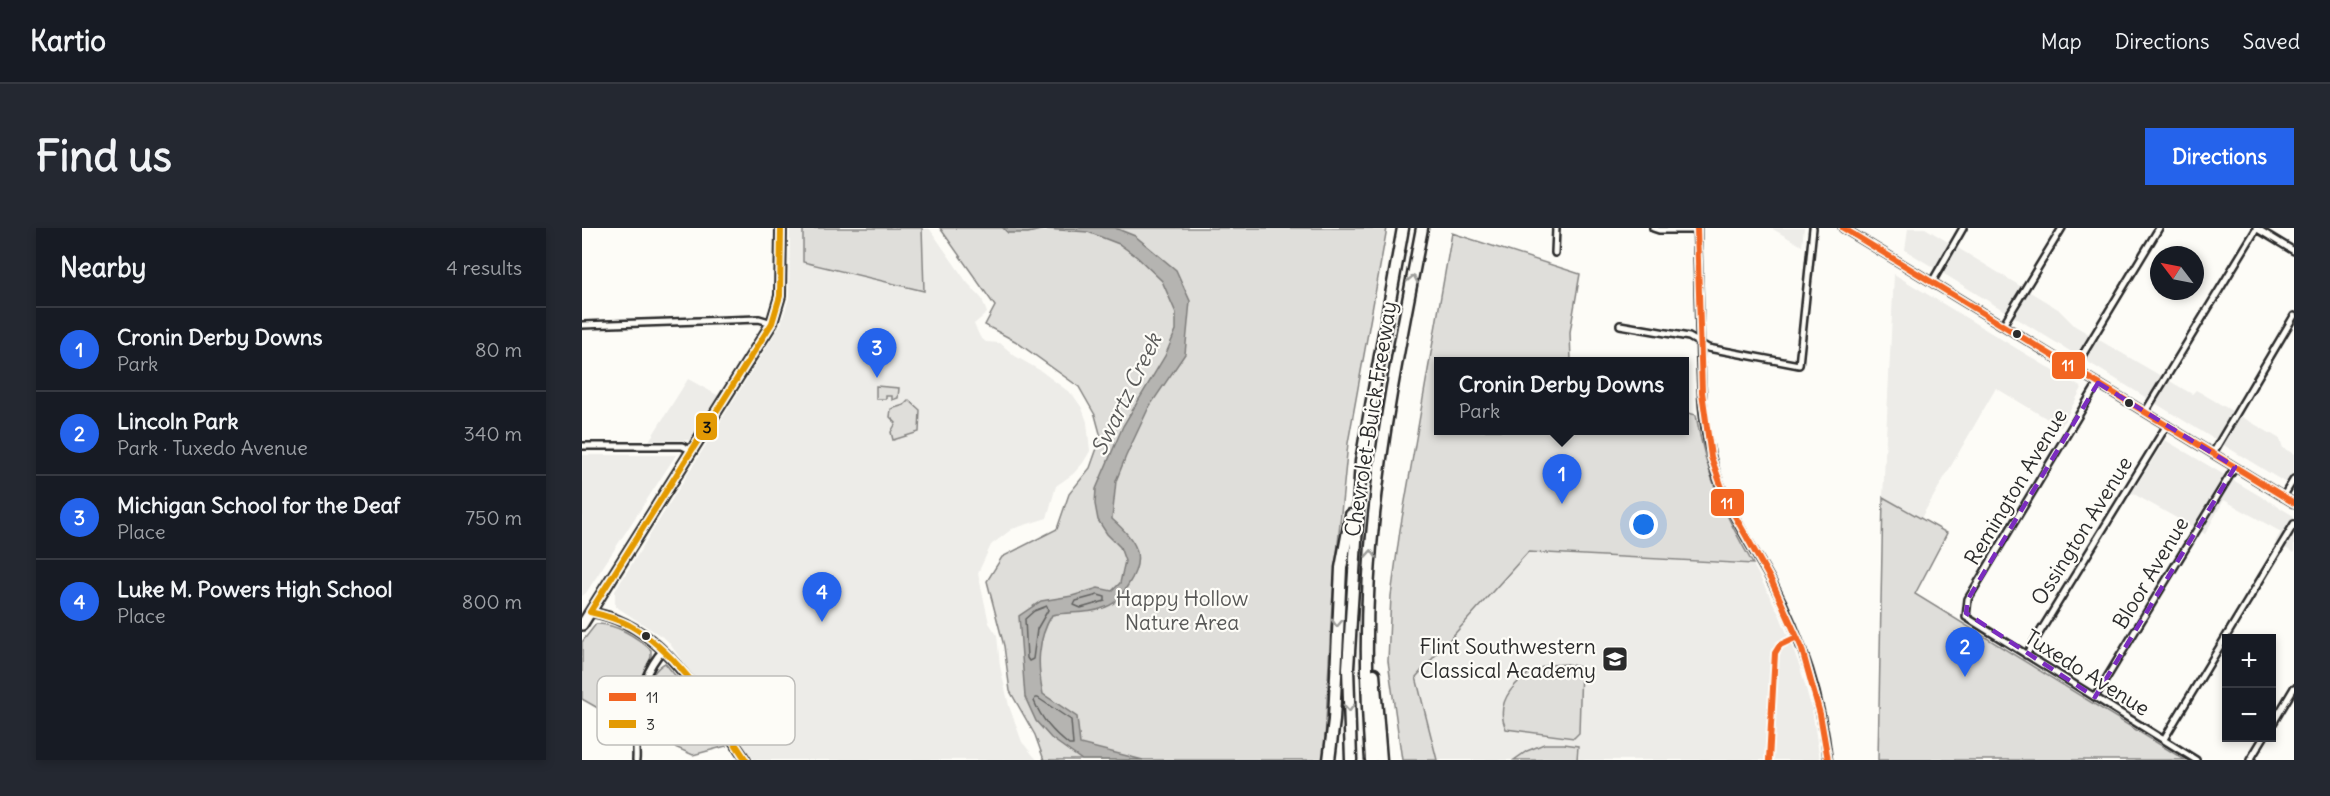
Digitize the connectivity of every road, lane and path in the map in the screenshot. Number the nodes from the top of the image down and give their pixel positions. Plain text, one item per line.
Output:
1 (781, 228) edge
2 (1403, 228) edge
3 (1422, 228) edge
4 (1556, 228) edge
5 (1653, 228) edge
6 (1813, 228) edge
7 (1843, 228) edge
8 (1964, 228) edge
9 (2062, 228) edge
10 (2159, 228) edge
11 (2257, 228) edge
12 (1697, 229) edge
13 (2294, 251) edge
14 (1555, 253) dead end
15 (1932, 282) junction
16 (2294, 316) edge
17 (772, 323) junction
18 (582, 325) edge
19 (1620, 325) dead end
20 (2003, 325) junction
21 (1700, 344) junction
22 (2074, 369) junction
23 (2098, 383) junction
24 (2145, 412) junction
25 (2167, 425) junction
26 (582, 446) edge
27 (693, 451) junction
28 (2213, 453) junction
29 (1361, 461) junction
30 (2235, 467) junction
31 (2294, 478) edge
32 (2283, 497) junction
33 (2294, 503) edge
34 (2294, 524) edge
35 (1966, 610) joint
36 (586, 611) edge
37 (1368, 613) junction
38 (582, 625) edge
39 (663, 650) junction
40 (2026, 655) junction
41 (648, 676) edge
42 (685, 676) edge
43 (2294, 688) edge
44 (2095, 697) junction
45 (2276, 717) edge
46 (2163, 739) junction
47 (2261, 742) edge
48 (636, 745) edge
49 (735, 745) edge
50 (636, 760) edge
51 (746, 760) edge
52 (1329, 760) edge
53 (1352, 760) edge
54 (1371, 760) edge
55 (1381, 760) edge
56 (1828, 760) edge
57 (2196, 760) edge
58 (2250, 760) edge

1 - 17 main road
2 - 29 highway, Chevrolet-Buick Freeway
37 -> 3 highway, Chevrolet-Buick Freeway
4 - 14 street
5 - 12 street
6 - 21 street
7 - 15 street
8 - 15 street
9 - 20 street
10 - 22 street
11 - 13 street
11 - 24 street
12 - 21 street
15 - 20 street
16 - 28 street
17 - 18 street
17 - 27 main road
19 - 21 street
20 - 22 street
21 - 56 street
22 - 23 street
23 - 24 street
23 - 35 street, Remington Avenue
24 - 25 street
25 - 28 street
25 - 40 street, Ossington Avenue
26 - 27 street
27 - 36 main road
28 - 30 street
29 -> 52 highway
29 -> 53 highway, Chevrolet-Buick Freeway
30 - 32 street
30 - 44 street, Bloor Avenue
31 - 32 street
32 - 33 street
34 - 46 street
35 - 40 street, Tuxedo Avenue
36 - 38 main road
36 - 39 main road
37 - 54 highway, Chevrolet-Buick Freeway
37 - 55 highway
39 - 41 street
39 - 42 main road
40 - 44 street, Tuxedo Avenue
43 - 45 street
44 - 46 street, Tuxedo Avenue
46 - 57 street, Tuxedo Avenue
47 - 58 street
48 - 50 street
49 - 51 main road

